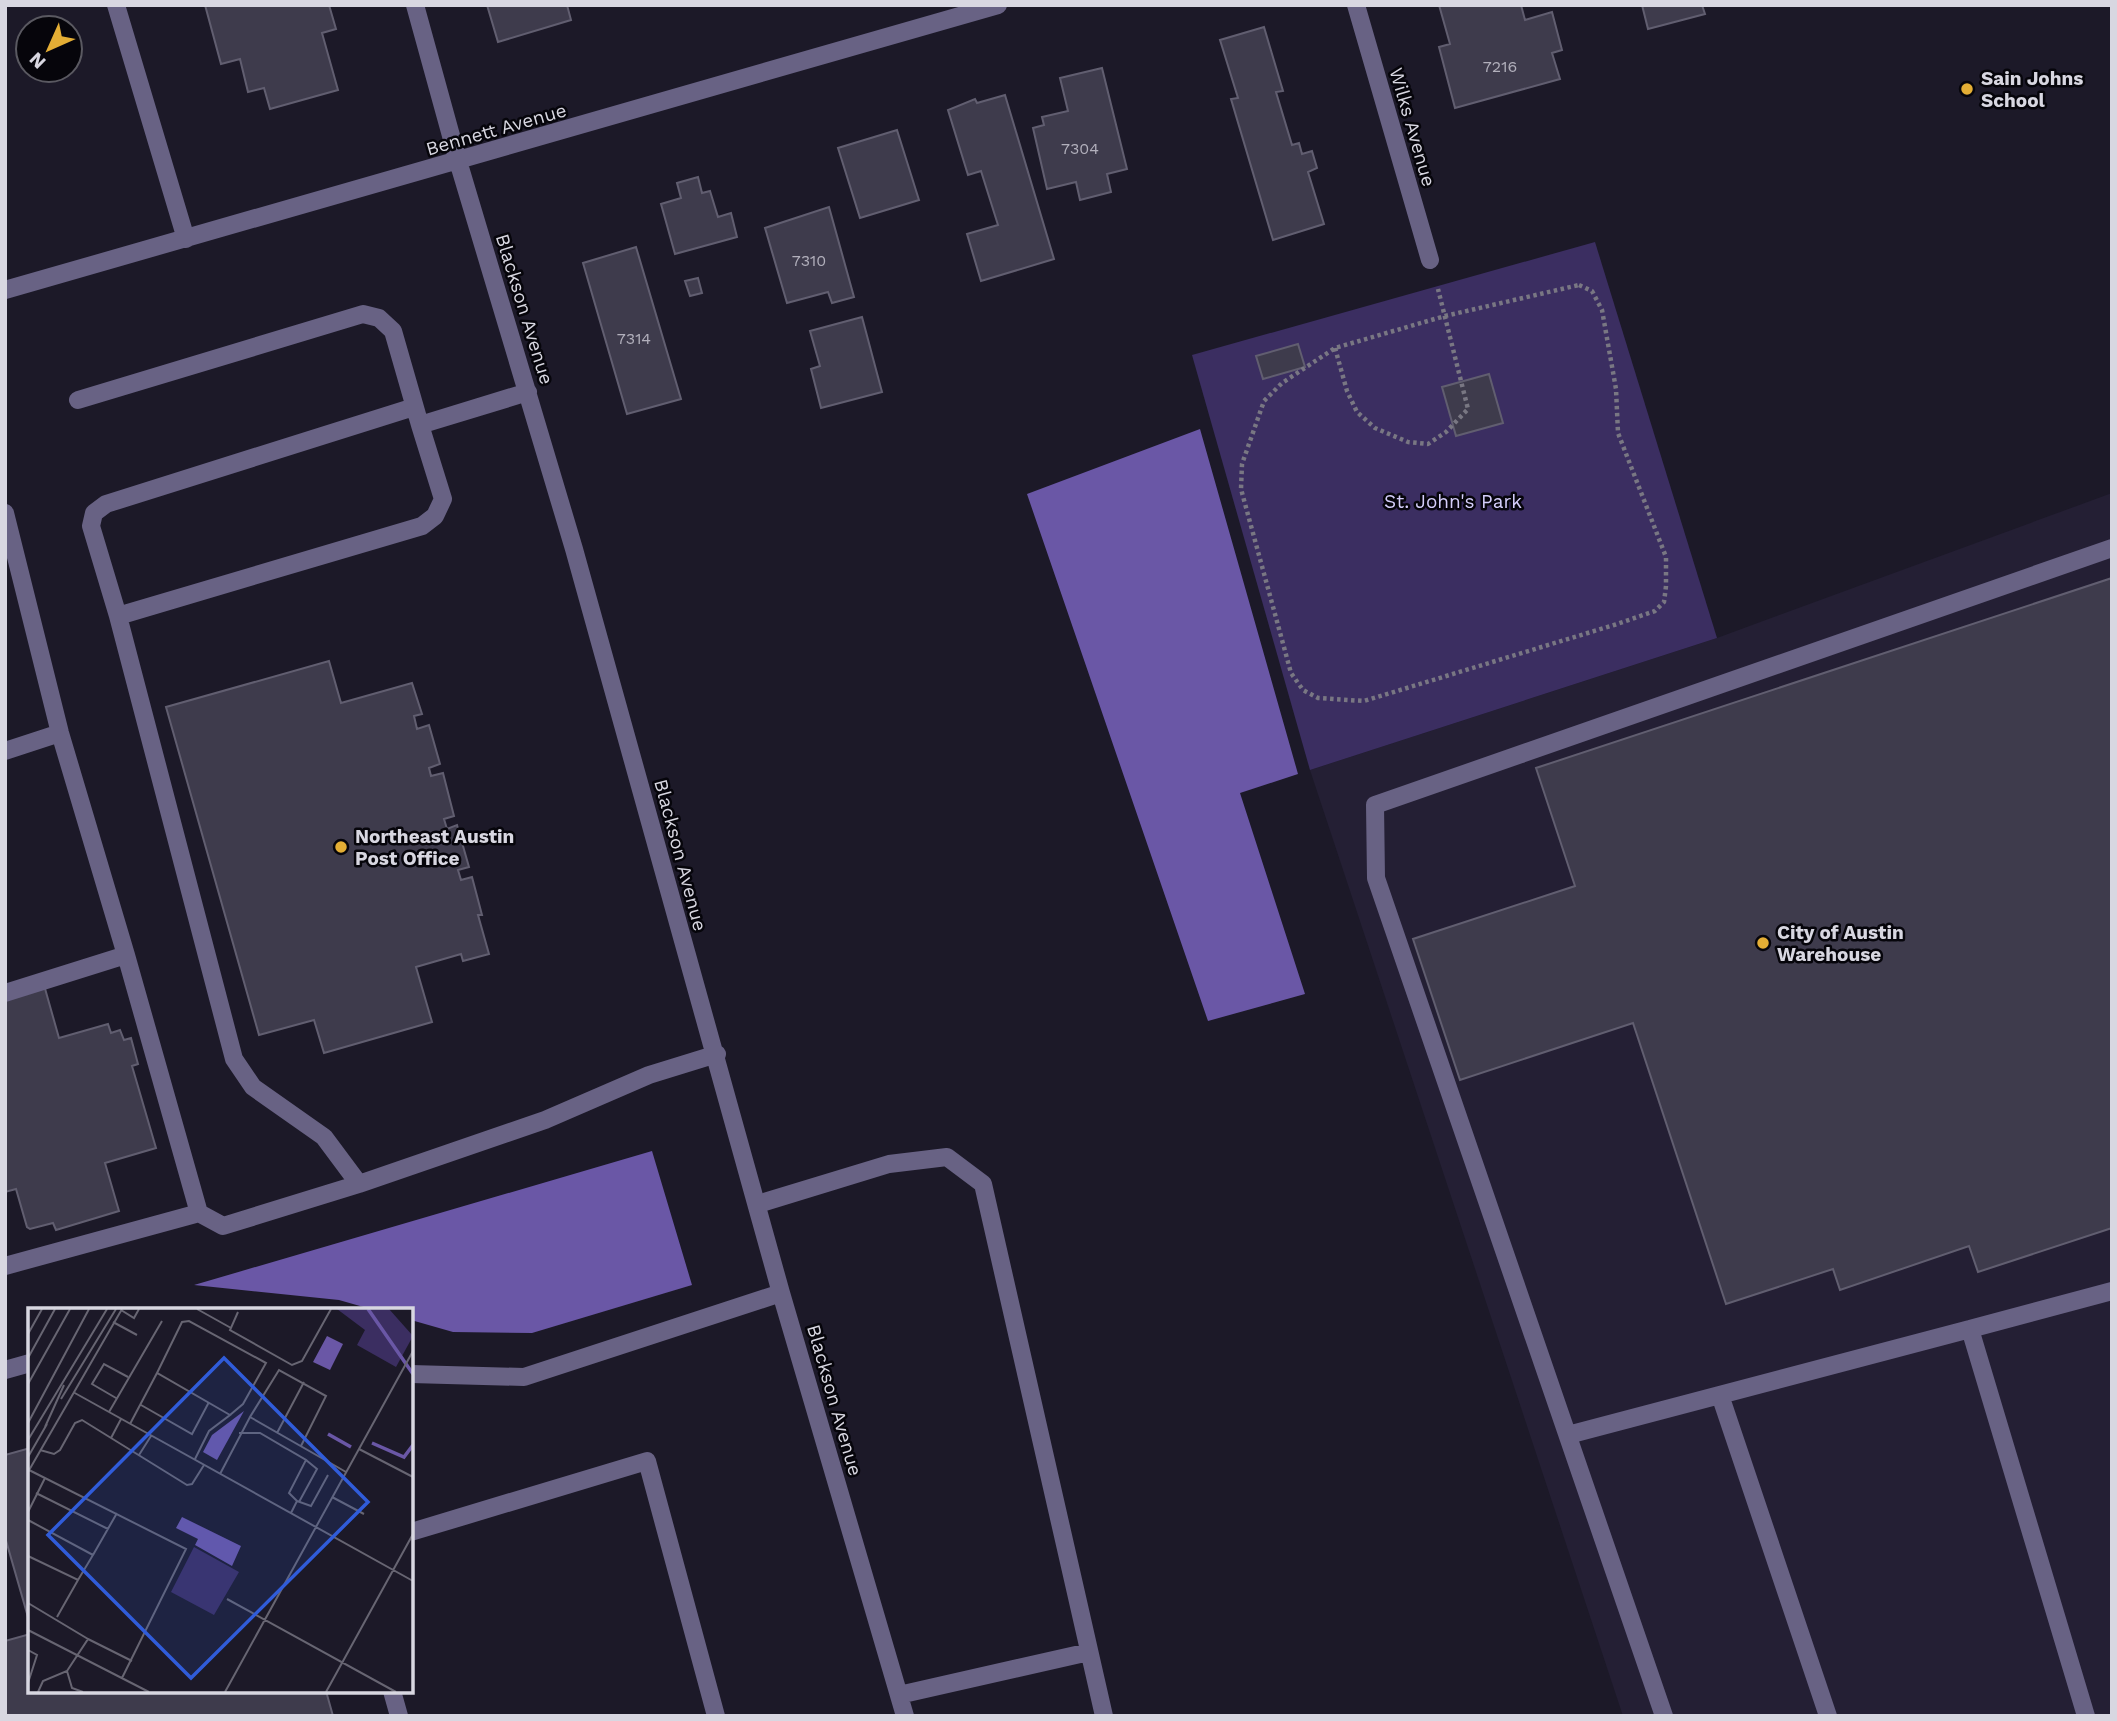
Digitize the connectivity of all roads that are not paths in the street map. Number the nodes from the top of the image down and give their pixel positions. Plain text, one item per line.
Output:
1 (116, 5) edge
2 (415, 5) edge
3 (998, 5) edge
4 (1356, 5) edge
5 (458, 162) junction
6 (186, 239) junction
7 (1430, 260) dead end
8 (5, 290) edge
9 (528, 393) junction
10 (78, 400) dead end
11 (414, 407) junction
12 (420, 425) junction
13 (5, 513) edge
14 (2112, 548) edge
15 (118, 616) junction
16 (60, 733) junction
17 (5, 751) edge
18 (126, 955) junction
19 (5, 993) edge
20 (717, 1055) junction
21 (359, 1184) junction
22 (758, 1204) junction
23 (199, 1213) junction
24 (5, 1266) edge
25 (2112, 1291) edge
26 (781, 1293) junction
27 (1970, 1329) junction
28 (28, 1364) edge
29 (5, 1370) edge
30 (413, 1374) edge
31 (1720, 1395) junction
32 (1568, 1436) junction
33 (413, 1531) edge
34 (1089, 1652) junction
35 (393, 1693) edge
36 (899, 1695) junction
37 (399, 1716) edge
38 (716, 1716) edge
39 (905, 1716) edge
40 (1104, 1716) edge
41 (1664, 1716) edge
42 (1828, 1716) edge
43 (2085, 1716) edge

1 - 6 street
2 - 5 street, Blackson Avenue
3 - 5 street, Bennett Avenue
4 - 7 street, Wilks Avenue
5 - 6 street, Bennett Avenue
5 - 9 street, Blackson Avenue
6 - 8 street, Bennett Avenue
9 - 12 street
9 - 20 street, Blackson Avenue
10 - 11 street
11 - 12 street
11 - 15 street
12 - 15 street
13 - 16 street
14 - 32 street
15 - 21 street
16 - 17 street
16 - 18 street
18 - 19 street
18 - 23 street
20 - 21 street
20 - 22 street, Blackson Avenue
21 - 23 street
22 - 26 street, Blackson Avenue
22 - 34 street
23 - 24 street
25 - 27 street
26 - 30 street
26 - 36 street, Blackson Avenue
27 - 31 street
27 - 43 street
28 - 29 street
31 - 32 street
31 - 42 street
32 - 41 street
33 - 38 street
34 - 36 street
34 - 40 street
35 - 37 street
36 - 39 street, Blackson Avenue

